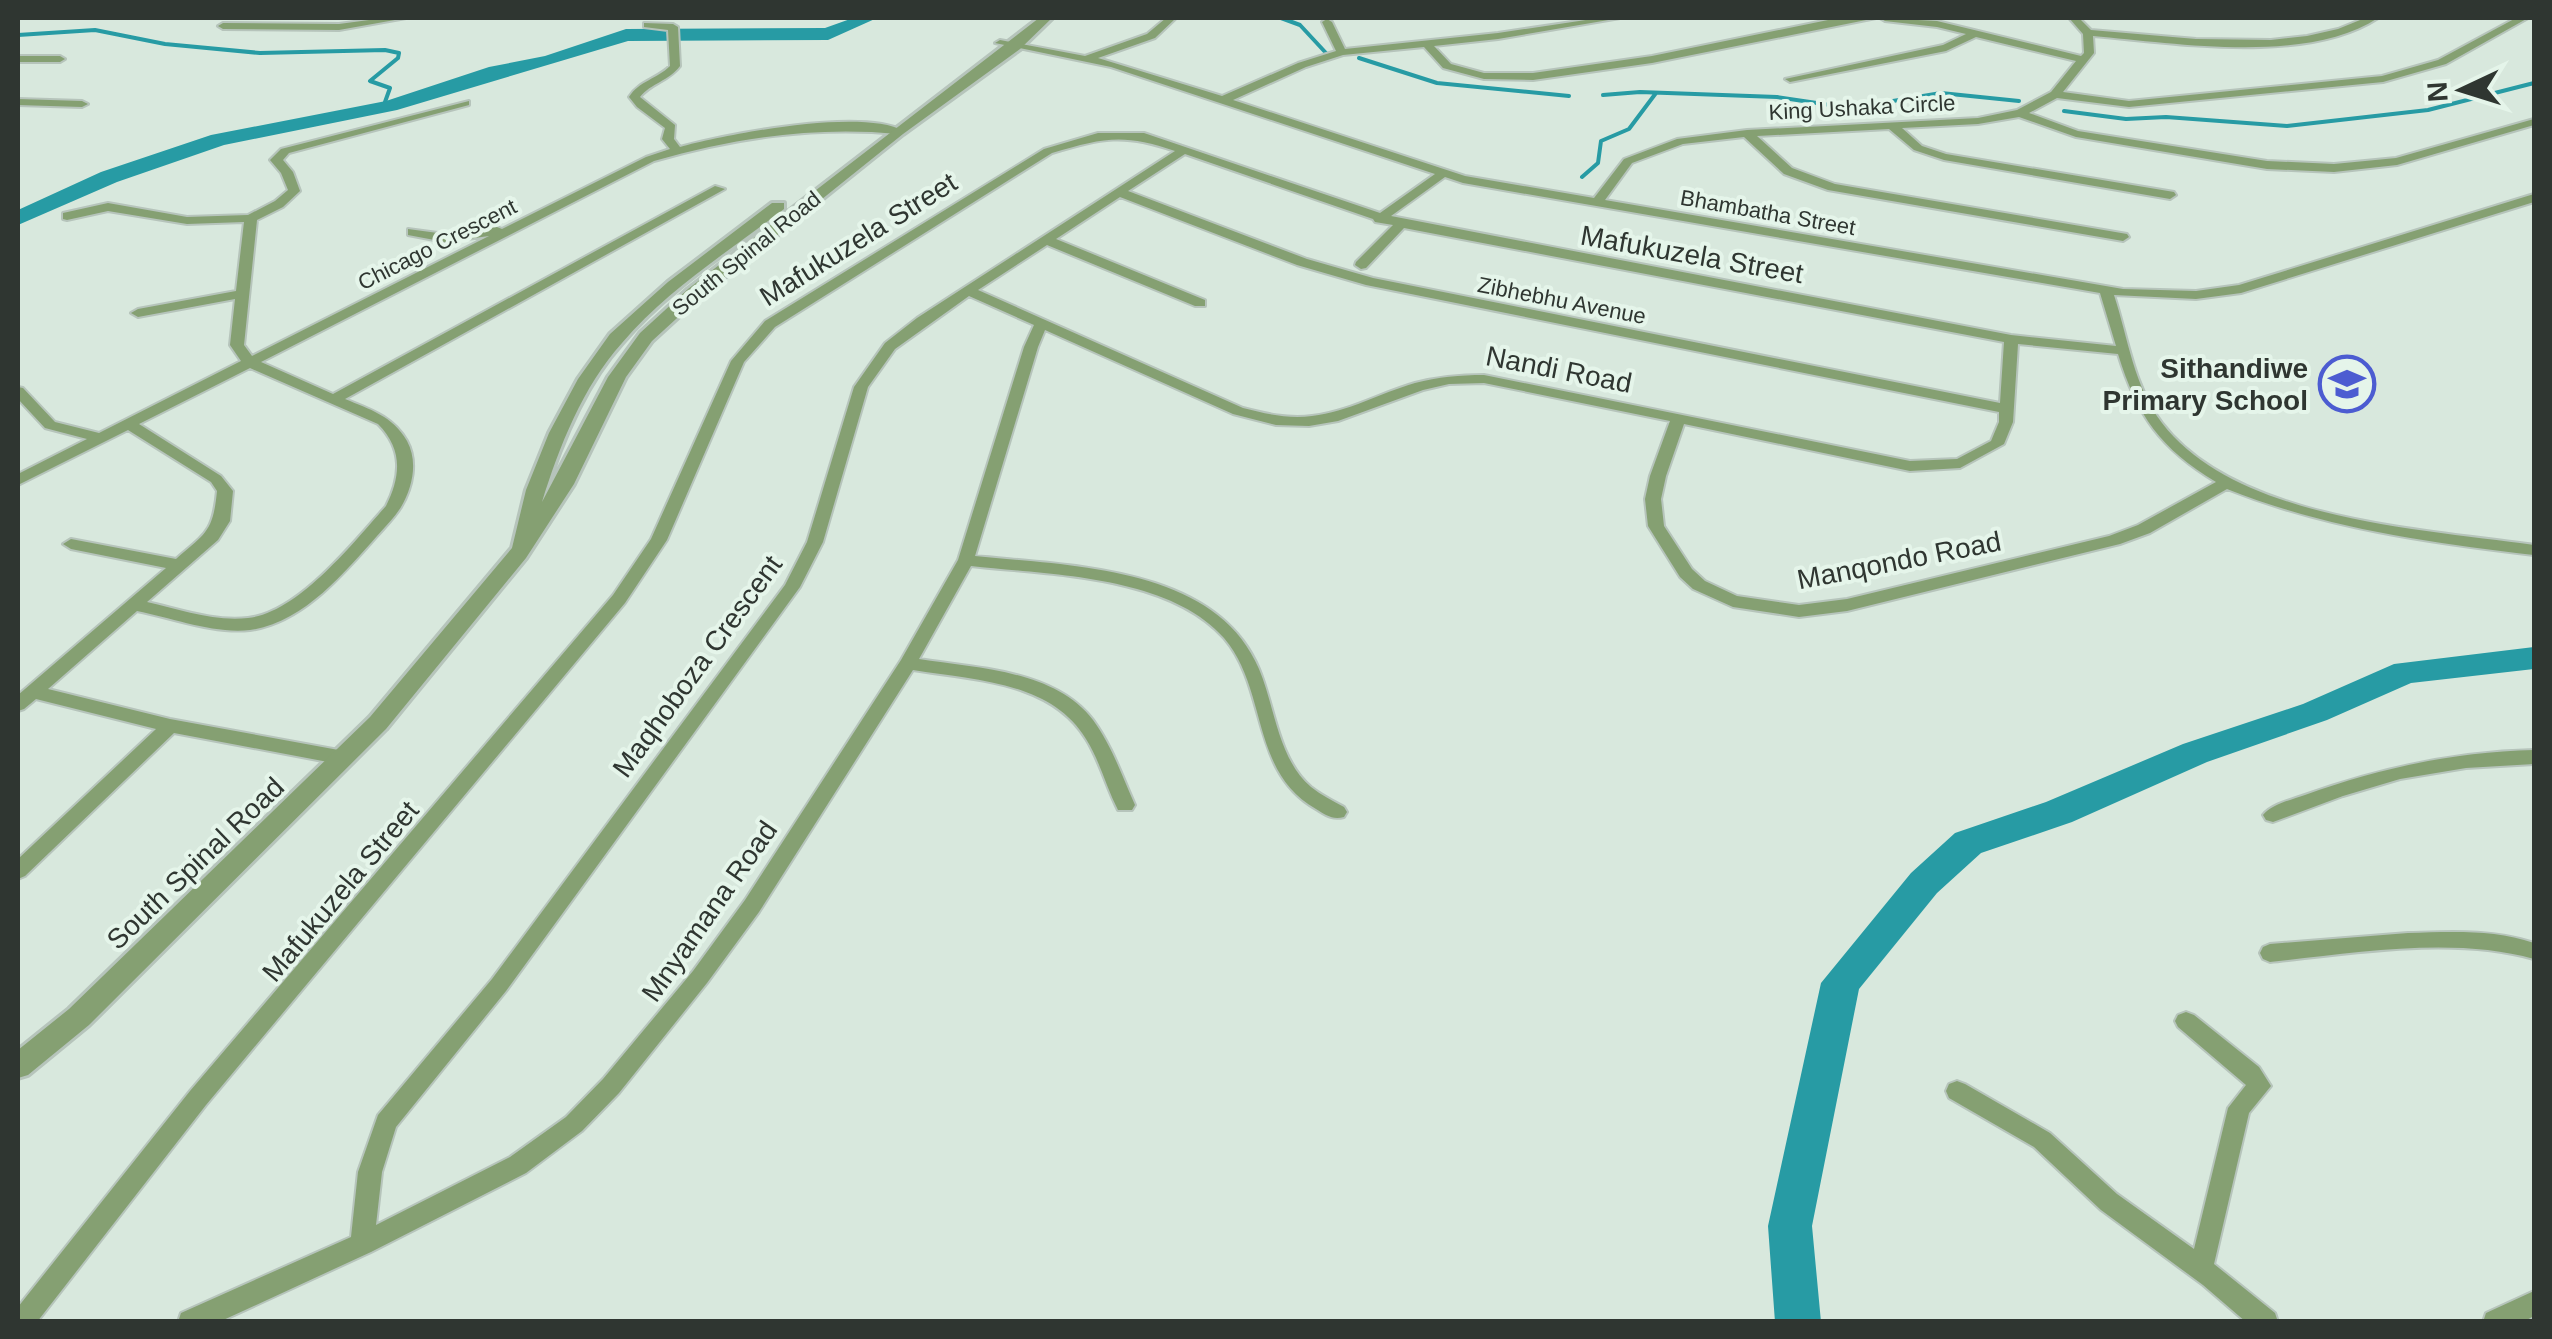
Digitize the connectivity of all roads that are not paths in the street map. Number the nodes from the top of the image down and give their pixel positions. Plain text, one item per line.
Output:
1 (401, 18) edge
2 (1028, 18) edge
3 (1046, 18) edge
4 (1170, 18) edge
5 (1616, 18) edge
6 (1871, 18) edge
7 (1885, 18) edge
8 (2074, 18) edge
9 (2373, 18) edge
10 (2523, 18) edge
11 (1327, 22) dead end
12 (648, 25) dead end
13 (223, 26) dead end
14 (1976, 33) junction
15 (2088, 33) junction
16 (1427, 43) junction
17 (1008, 45) junction
18 (1342, 52) junction
19 (1088, 58) junction
20 (60, 59) dead end
21 (18, 60) edge
22 (2084, 60) junction
23 (1790, 79) dead end
24 (2055, 94) junction
25 (1223, 100) junction
26 (18, 102) edge
27 (464, 103) dead end
28 (82, 104) dead end
29 (2020, 113) junction
30 (2534, 122) edge
31 (1892, 126) junction
32 (879, 128) junction
33 (898, 131) junction
34 (1747, 133) junction
35 (1186, 148) junction
36 (677, 150) junction
37 (1442, 174) junction
38 (719, 189) dead end
39 (1119, 192) junction
40 (2170, 195) dead end
41 (2534, 198) edge
42 (1597, 202) junction
43 (67, 216) dead end
44 (252, 218) junction
45 (1378, 219) junction
46 (1401, 224) junction
47 (508, 230) junction
48 (412, 232) dead end
49 (2122, 237) dead end
50 (1045, 240) junction
51 (1361, 264) dead end
52 (968, 291) junction
53 (2106, 291) junction
54 (243, 294) junction
55 (1200, 303) dead end
56 (138, 313) dead end
57 (1042, 323) junction
58 (2012, 338) junction
59 (2126, 351) junction
60 (248, 362) junction
61 (18, 391) edge
62 (336, 398) junction
63 (2008, 408) junction
64 (1679, 418) junction
65 (128, 424) junction
66 (100, 438) junction
67 (18, 480) edge
68 (2224, 484) junction
69 (71, 544) dead end
70 (2534, 550) edge
71 (520, 552) junction
72 (966, 560) junction
73 (180, 565) junction
74 (135, 604) junction
75 (908, 663) junction
76 (34, 692) junction
77 (18, 705) edge
78 (170, 726) junction
79 (2534, 756) edge
80 (344, 758) junction
81 (1124, 805) dead end
82 (1337, 812) dead end
83 (2273, 815) dead end
84 (18, 870) edge
85 (2534, 951) edge
86 (2270, 953) dead end
87 (2186, 1021) dead end
88 (18, 1066) edge
89 (1957, 1091) dead end
90 (362, 1244) junction
91 (2201, 1269) junction
92 (2534, 1303) edge
93 (21, 1322) edge
94 (190, 1322) edge
95 (2266, 1322) edge
96 (2495, 1322) edge

1 - 13 street
2 - 17 street, South Spinal Road
3 - 17 street, South Spinal Road
4 - 19 street
5 - 16 street
6 - 16 street
7 - 14 street
8 - 15 street
9 - 15 street
10 - 24 street
11 - 18 street
12 - 36 street
14 - 22 street
14 - 23 street
15 - 22 street
16 - 18 street
17 - 19 street, Bhambatha Street
17 - 32 street, South Spinal Road
17 - 33 street, South Spinal Road
18 - 25 street
19 - 25 street, Bhambatha Street
20 - 21 street
22 - 24 street, King Ushaka Circle
24 - 29 street, King Ushaka Circle
25 - 37 street, Bhambatha Street
26 - 28 street
27 - 44 street
29 - 30 street
29 - 31 street, King Ushaka Circle
31 - 34 street, King Ushaka Circle
31 - 40 street
32 - 33 street, Chicago Crescent
32 - 36 street, Chicago Crescent
32 - 71 street, South Spinal Road
33 - 71 street, South Spinal Road
34 - 42 street, King Ushaka Circle
34 - 49 street
35 - 39 street, Maqhoboza Crescent
35 - 45 street, Mafukuzela Street
35 - 93 street, Mafukuzela Street
36 - 47 street, Chicago Crescent
37 - 42 street, Bhambatha Street
37 - 45 street
38 - 62 street
39 - 50 street, Maqhoboza Crescent
39 - 63 street, Zibhebhu Avenue
41 - 53 street, Bhambatha Street
42 - 53 street, Bhambatha Street
43 - 44 street
44 - 54 street
45 - 46 street, Mafukuzela Street
46 - 51 street
46 - 58 street, Mafukuzela Street
47 - 48 street
47 - 60 street, Chicago Crescent
50 - 52 street, Maqhoboza Crescent
50 - 55 street
52 - 57 street, Nandi Road
52 - 90 street, Maqhoboza Crescent
53 - 59 street
54 - 56 street
54 - 60 street
57 - 64 street, Nandi Road
57 - 72 street, Mnyamana Road
58 - 59 street, Mafukuzela Street
58 - 63 street, Nandi Road
59 - 68 street
60 - 62 street
60 - 65 street, Chicago Crescent
61 - 66 street
62 - 74 street
63 - 64 street, Nandi Road
64 - 68 street, Manqondo Road
65 - 66 street, Chicago Crescent
65 - 73 street
66 - 67 street, Chicago Crescent
68 - 70 street
69 - 73 street
71 - 80 street, South Spinal Road
72 - 75 street, Mnyamana Road
72 - 82 street
73 - 74 street
74 - 76 street
75 - 81 street
75 - 90 street, Mnyamana Road
76 - 77 street
76 - 78 street
78 - 80 street
78 - 84 street
79 - 83 street
80 - 88 street, South Spinal Road
85 - 86 street
87 - 91 street
89 - 91 street
90 - 94 street, Mnyamana Road
91 - 95 street
92 - 96 street

